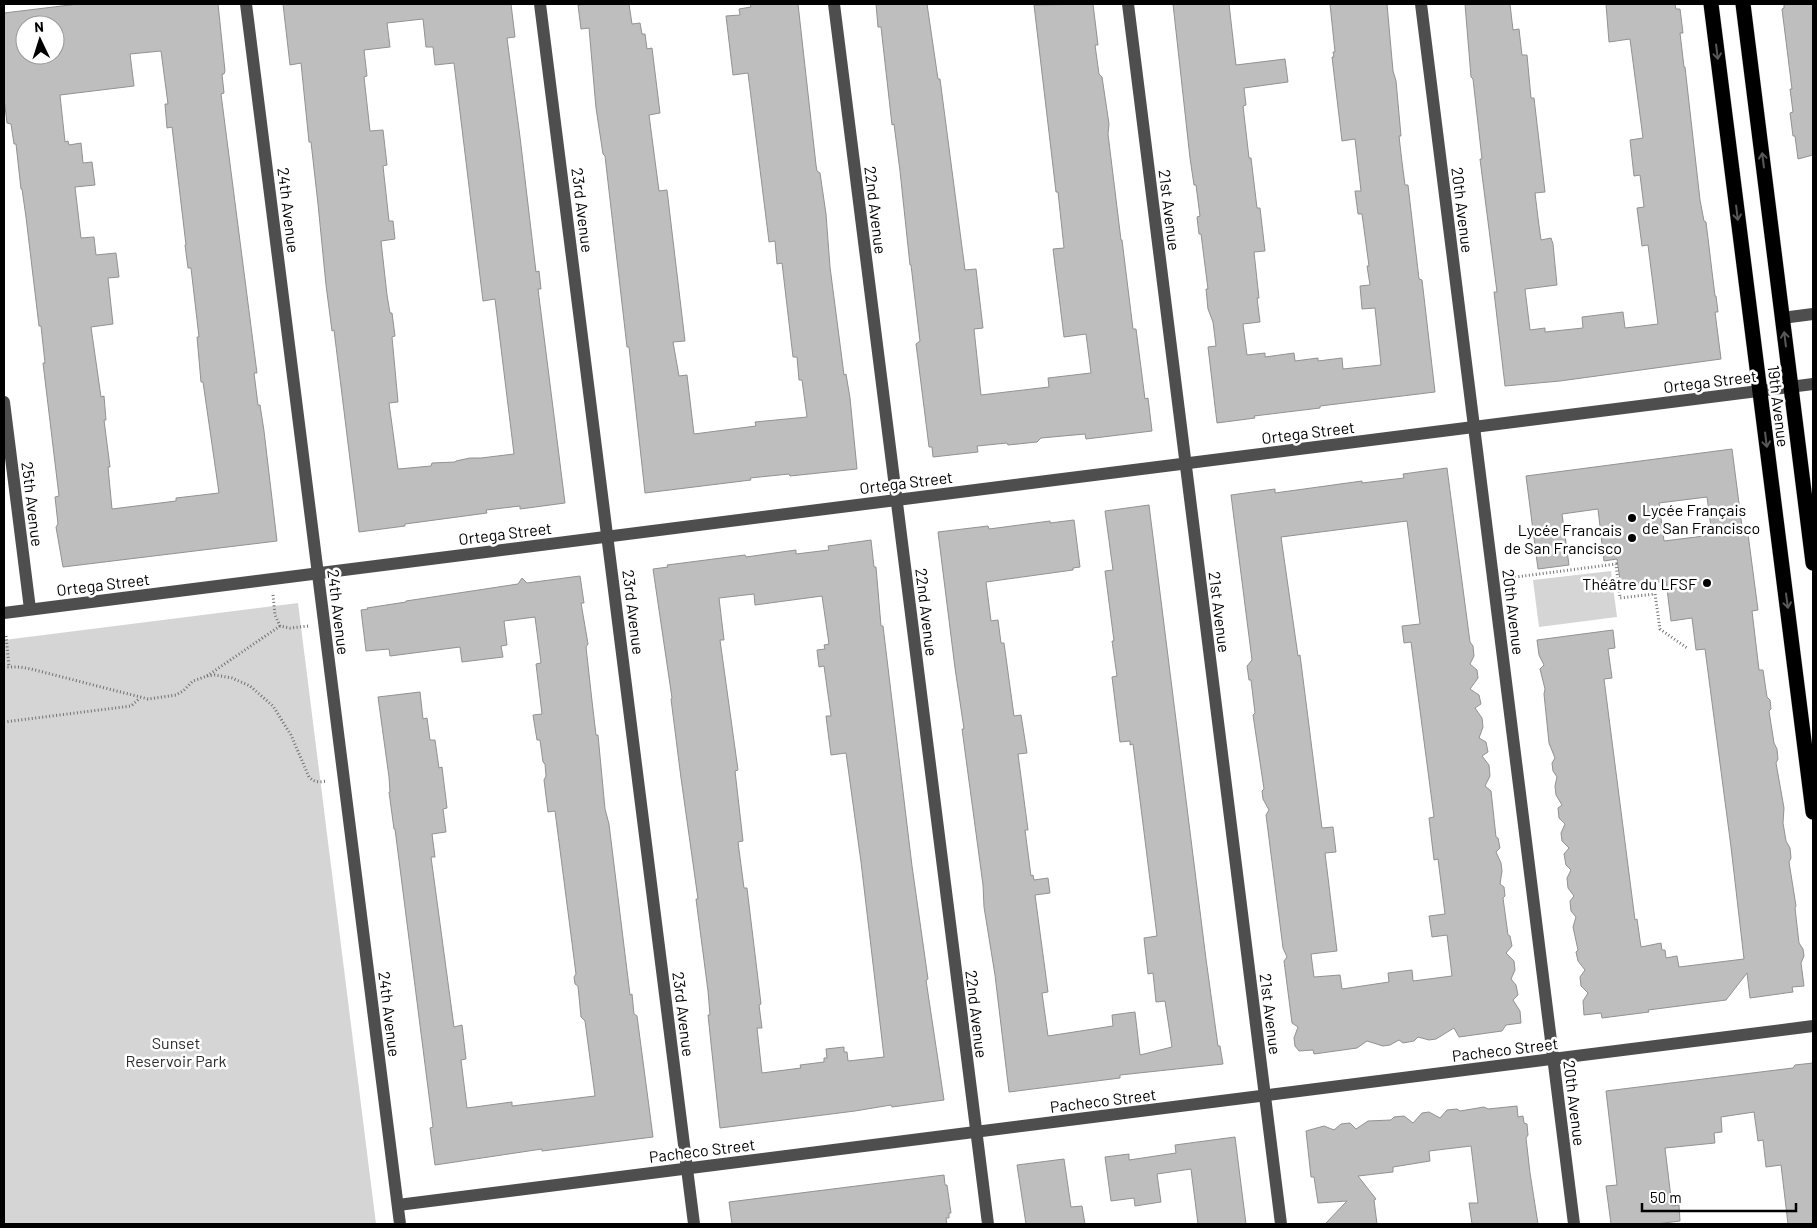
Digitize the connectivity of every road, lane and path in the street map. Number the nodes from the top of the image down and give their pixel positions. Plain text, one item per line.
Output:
1 (246, 4) edge
2 (540, 4) edge
3 (834, 4) edge
4 (1128, 4) edge
5 (1421, 4) edge
6 (1711, 4) edge
7 (1743, 4) edge
8 (1813, 314) edge
9 (1782, 318) junction
10 (1813, 384) edge
11 (1791, 387) junction
12 (1760, 391) junction
13 (4, 402) edge
14 (1474, 427) junction
15 (1185, 464) junction
16 (896, 500) junction
17 (608, 536) junction
18 (1813, 563) edge
19 (318, 573) junction
20 (271, 579) junction
21 (1493, 580) junction
22 (30, 609) junction
23 (4, 613) edge
24 (324, 624) junction
25 (280, 626) junction
26 (6, 636) dead end
27 (1687, 648) dead end
28 (9, 666) junction
29 (4, 667) edge
30 (207, 676) junction
31 (140, 698) junction
32 (4, 722) edge
33 (344, 779) junction
34 (1813, 812) edge
35 (1813, 1026) edge
36 (1554, 1060) junction
37 (1265, 1096) junction
38 (976, 1132) junction
39 (687, 1169) junction
40 (398, 1205) junction
41 (400, 1224) edge
42 (694, 1224) edge
43 (988, 1224) edge
44 (1281, 1224) edge
45 (1574, 1224) edge

1 - 19 street, 24th Avenue
2 - 17 street, 23rd Avenue
3 - 16 street, 22nd Avenue
4 - 15 street, 21st Avenue
5 - 14 street, 20th Avenue
6 -> 12 highway, 19th Avenue
9 -> 7 highway, 19th Avenue
8 - 9 street
11 -> 9 highway, 19th Avenue
10 - 11 street, Ortega Street
11 - 12 street, Ortega Street
11 - 18 highway, 19th Avenue
12 - 14 street, Ortega Street
12 -> 34 highway, 19th Avenue
13 - 22 street, 25th Avenue
14 - 15 street, Ortega Street
14 - 21 street, 20th Avenue
15 - 16 street, Ortega Street
15 - 37 street, 21st Avenue
16 - 17 street, Ortega Street
16 - 38 street, 22nd Avenue
17 - 19 street, Ortega Street
17 - 39 street, 23rd Avenue
19 - 20 street, Ortega Street
19 - 24 street, 24th Avenue
20 - 22 street, Ortega Street
20 - 25 path
21 - 27 path
21 - 36 street, 20th Avenue
22 - 23 street, Ortega Street
24 - 25 path
24 - 33 street, 24th Avenue
25 - 30 path
26 - 28 path
28 - 29 path
28 - 31 path
30 - 31 path
30 - 33 path
31 - 32 path
33 - 40 street, 24th Avenue
35 - 36 street, Pacheco Street
36 - 37 street, Pacheco Street
36 - 45 street, 20th Avenue
37 - 38 street, Pacheco Street
37 - 44 street, 21st Avenue
38 - 39 street, Pacheco Street
38 - 43 street, 22nd Avenue
39 - 40 street, Pacheco Street
39 - 42 street, 23rd Avenue
40 - 41 street, 24th Avenue

